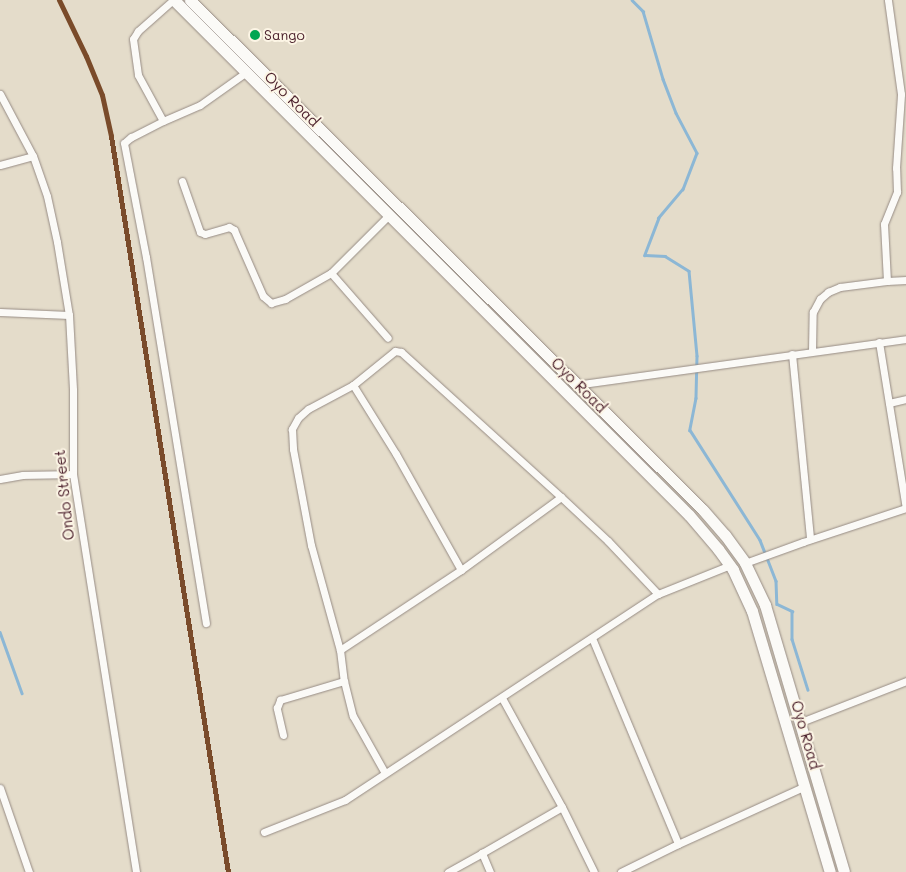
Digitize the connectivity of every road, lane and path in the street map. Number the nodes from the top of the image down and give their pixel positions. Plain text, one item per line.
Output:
1 (174, 0) edge
2 (190, 0) edge
3 (888, 0) edge
4 (245, 73) junction
5 (0, 94) edge
6 (163, 121) junction
7 (33, 156) junction
8 (0, 165) edge
9 (182, 181) dead end
10 (388, 216) junction
11 (414, 225) junction
12 (406, 233) junction
13 (331, 273) junction
14 (906, 280) edge
15 (887, 282) junction
16 (0, 312) edge
17 (69, 315) junction
18 (388, 338) dead end
19 (906, 339) edge
20 (879, 342) junction
21 (812, 351) junction
22 (792, 354) junction
23 (353, 385) junction
24 (576, 385) junction
25 (906, 399) edge
26 (889, 404) junction
27 (73, 474) junction
28 (0, 479) edge
29 (561, 497) junction
30 (906, 508) edge
31 (810, 539) junction
32 (745, 564) junction
33 (730, 566) junction
34 (461, 570) junction
35 (658, 594) junction
36 (206, 623) dead end
37 (592, 638) junction
38 (340, 650) junction
39 (344, 681) junction
40 (906, 681) edge
41 (502, 698) junction
42 (801, 722) junction
43 (282, 736) dead end
44 (385, 773) junction
45 (805, 786) junction
46 (0, 788) edge
47 (562, 807) junction
48 (264, 832) dead end
49 (678, 844) junction
50 (482, 853) junction
51 (29, 872) edge
52 (136, 872) edge
53 (448, 872) edge
54 (490, 872) edge
55 (594, 872) edge
56 (621, 872) edge
57 (830, 872) edge
58 (844, 872) edge

1 - 4 main road, Oyo Road
1 - 6 street
2 - 11 main road, Oyo Road
3 - 15 street
4 - 6 street
4 - 10 main road, Oyo Road
5 - 7 street, Ondo Street
6 - 36 street
7 - 8 street
7 - 17 street, Ondo Street
9 - 13 street
10 - 12 main road, Oyo Road
10 - 13 street
11 - 12 main road
11 - 24 main road, Oyo Road
12 - 33 main road, Oyo Road
13 - 18 street
14 - 15 street
15 - 21 street
16 - 17 street
17 - 27 street, Ondo Street
19 - 20 street
20 - 21 street
20 - 26 street
21 - 22 street
22 - 24 street
22 - 31 street
23 - 29 street
23 - 34 street
23 - 38 street
24 - 32 main road, Oyo Road
25 - 26 street
26 - 30 street
27 - 28 street
27 - 52 street, Ondo Street
29 - 34 street
29 - 35 street
30 - 31 street
31 - 32 street
32 - 42 main road, Oyo Road
33 - 35 street
33 - 45 main road, Oyo Road
34 - 38 street
35 - 37 street
37 - 41 street
37 - 49 street
38 - 39 street
39 - 43 street
39 - 44 street
40 - 42 street
41 - 44 street
41 - 47 street
42 - 58 main road, Oyo Road
44 - 48 street
45 - 49 street
45 - 57 main road, Oyo Road
46 - 51 street
47 - 50 street
47 - 55 street
49 - 56 street
50 - 53 street
50 - 54 street

